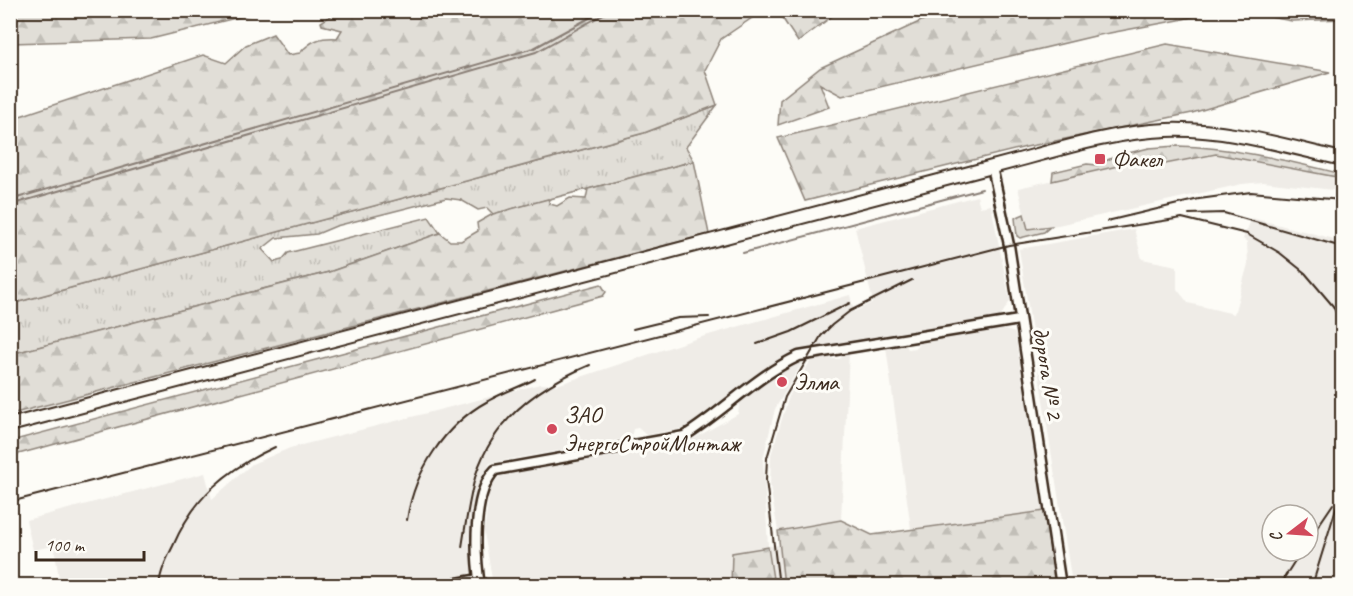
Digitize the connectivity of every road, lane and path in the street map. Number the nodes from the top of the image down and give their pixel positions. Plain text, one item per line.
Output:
1 (1342, 159) edge
2 (992, 167) junction
3 (1020, 320) junction
4 (10, 425) edge
5 (479, 582) edge
6 (441, 585) edge
7 (1061, 585) edge

1 - 2 main road
2 - 3 street, дорога № 2
2 - 4 main road
3 - 5 street
3 - 7 street, дорога № 2
5 - 6 street

